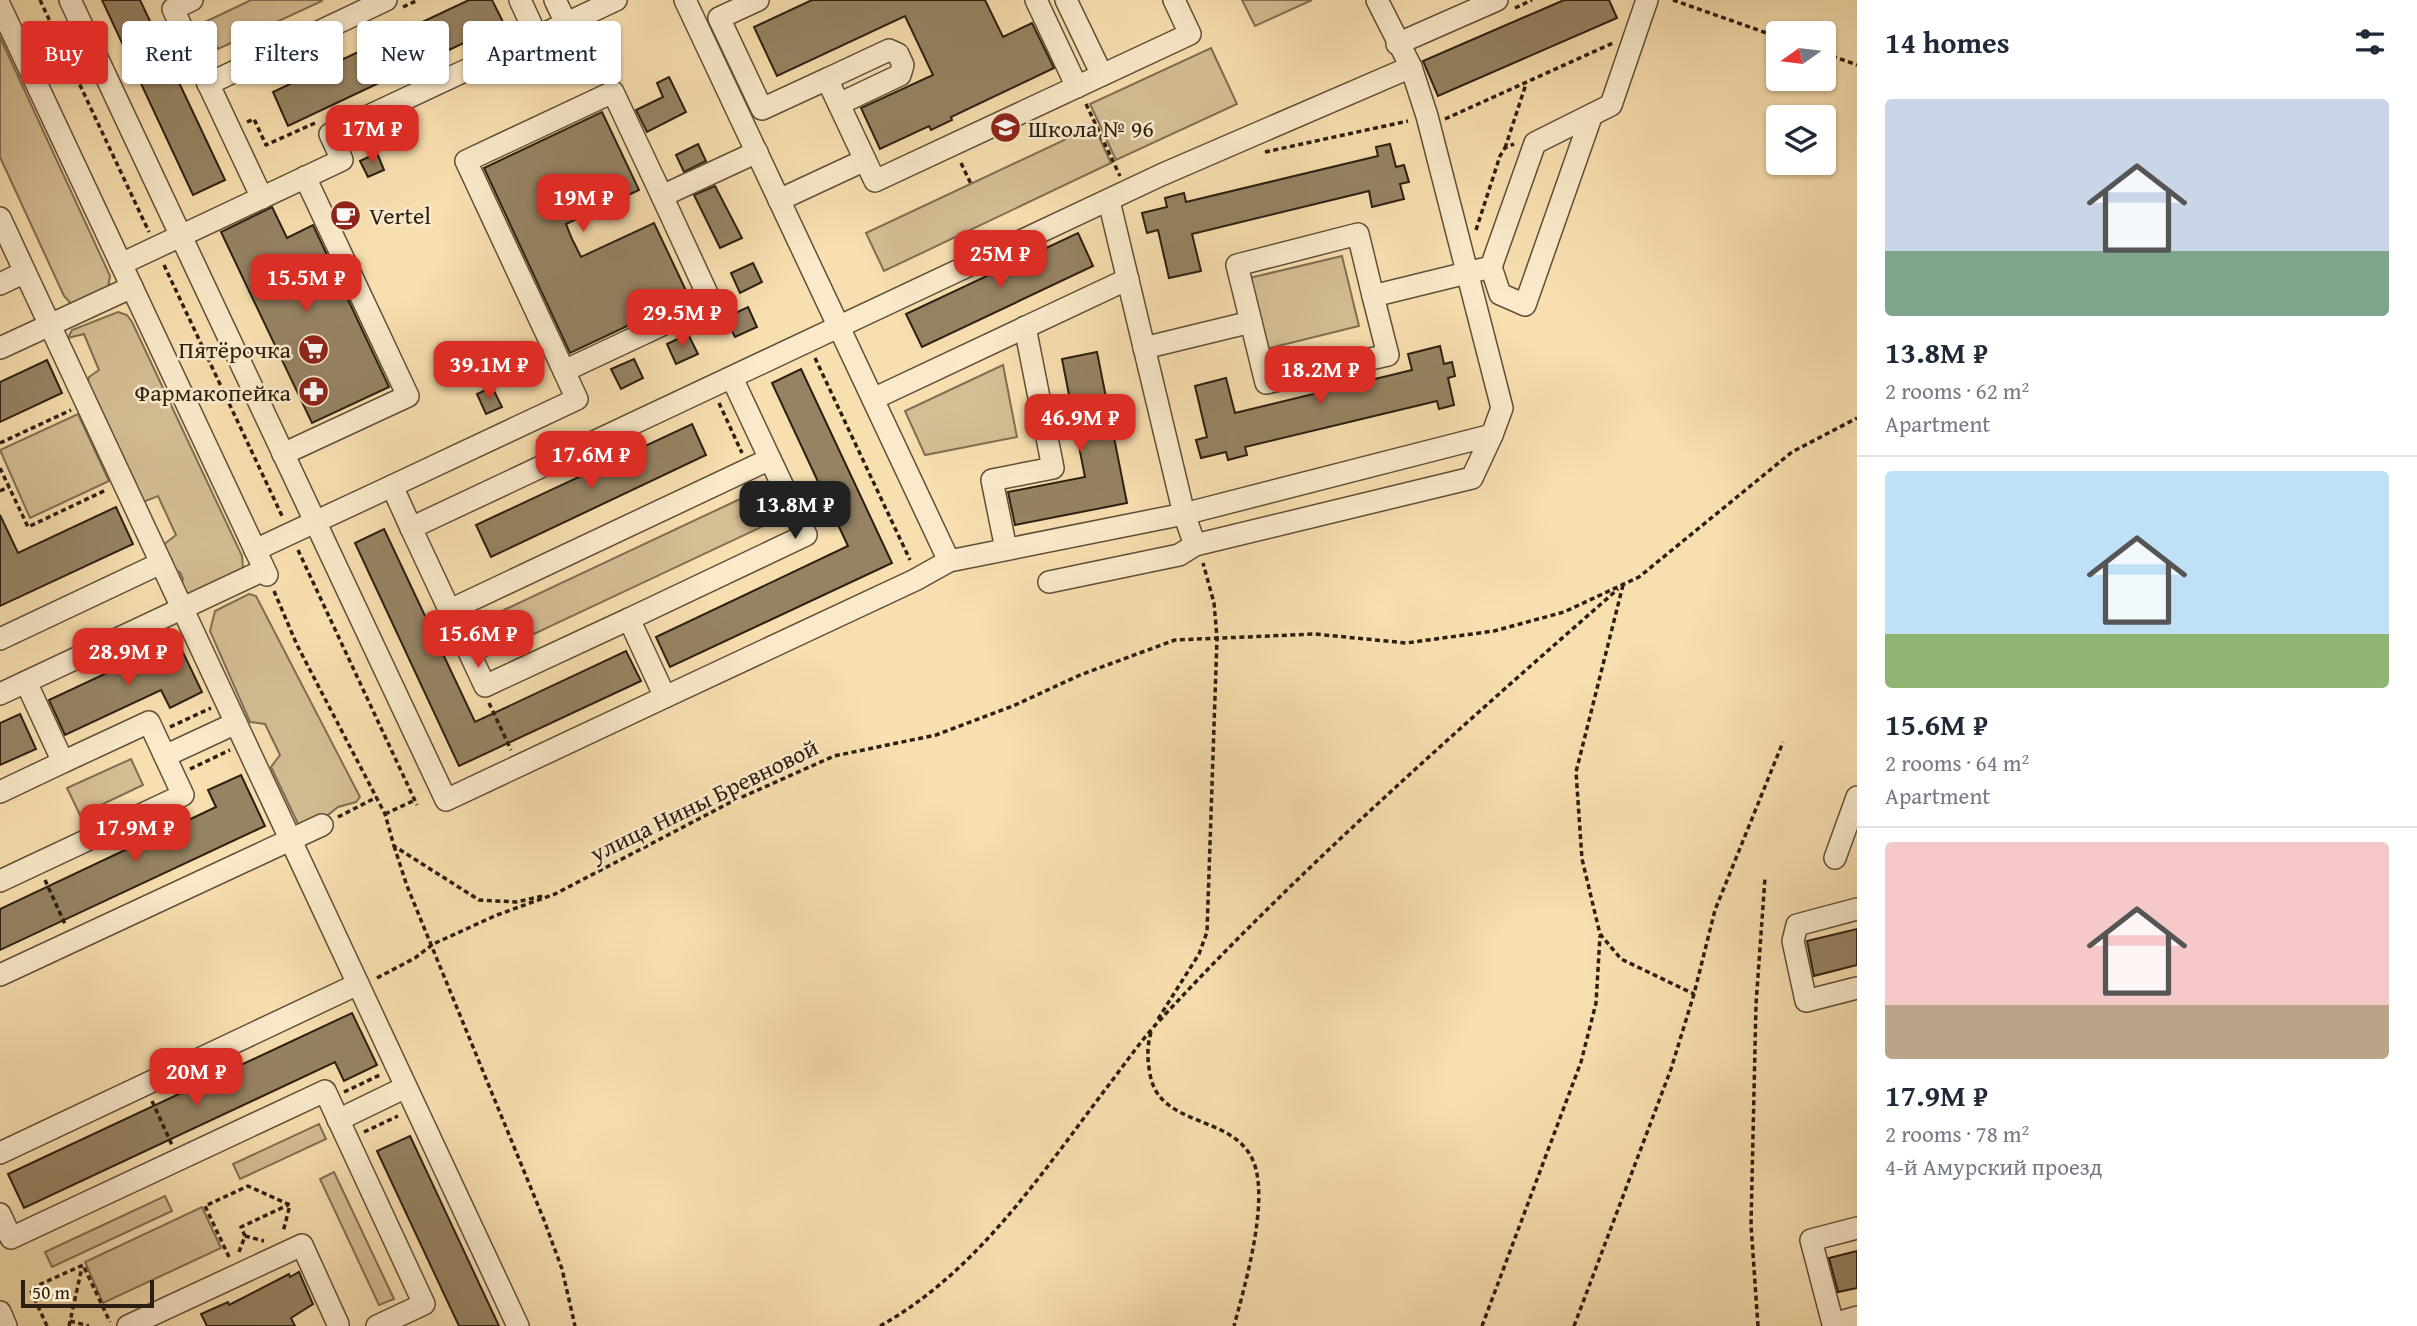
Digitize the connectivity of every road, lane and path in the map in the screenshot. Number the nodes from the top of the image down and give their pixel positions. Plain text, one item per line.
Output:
1 (40, 0) edge
2 (70, 0) edge
3 (192, 0) edge
4 (418, 0) edge
5 (520, 0) edge
6 (555, 0) edge
7 (616, 0) edge
8 (685, 0) edge
9 (758, 0) edge
10 (1036, 0) edge
11 (1066, 0) edge
12 (1174, 0) edge
13 (1377, 0) edge
14 (1532, 0) edge
15 (1673, 0) edge
16 (1642, 4) edge
17 (0, 6) edge
18 (390, 6) edge
19 (1502, 6) edge
20 (719, 18) junction
21 (179, 21) edge
22 (530, 21) edge
23 (565, 21) edge
24 (570, 21) edge
25 (698, 28) junction
26 (1766, 33) edge
27 (1618, 40) dead end
28 (1397, 44) junction
29 (1836, 57) edge
30 (1857, 65) edge
31 (1410, 67) junction
32 (463, 72) edge
33 (1102, 75) junction
34 (217, 79) edge
35 (827, 79) junction
36 (1526, 82) junction
37 (208, 84) edge
38 (1077, 87) junction
39 (839, 104) junction
40 (1591, 117) junction
41 (1433, 119) junction
42 (315, 122) dead end
43 (237, 127) dead end
44 (952, 145) junction
45 (1505, 148) dead end
46 (757, 152) junction
47 (1254, 155) dead end
48 (865, 160) junction
49 (306, 177) junction
50 (971, 184) dead end
51 (662, 196) junction
52 (1118, 196) junction
53 (262, 198) junction
54 (779, 200) junction
55 (0, 218) edge
56 (181, 236) junction
57 (156, 247) junction
58 (121, 264) junction
59 (1491, 267) junction
60 (25, 272) junction
61 (1467, 273) junction
62 (1128, 279) junction
63 (0, 284) edge
64 (131, 287) junction
65 (1373, 296) junction
66 (1251, 322) junction
67 (50, 325) junction
68 (839, 327) junction
69 (1026, 327) junction
70 (807, 342) junction
71 (0, 348) edge
72 (1144, 348) junction
73 (564, 371) junction
74 (732, 378) junction
75 (715, 396) dead end
76 (873, 399) junction
77 (79, 406) dead end
78 (1857, 418) edge
79 (1492, 435) junction
80 (0, 443) edge
81 (742, 453) dead end
82 (283, 454) junction
83 (770, 459) junction
84 (0, 468) edge
85 (116, 485) dead end
86 (391, 486) junction
87 (9, 487) junction
88 (0, 491) edge
89 (1184, 514) junction
90 (315, 522) junction
91 (411, 528) junction
92 (290, 533) junction
93 (1195, 545) junction
94 (1006, 549) junction
95 (255, 550) junction
96 (949, 561) junction
97 (161, 563) junction
98 (266, 573) junction
99 (918, 578) junction
100 (1049, 582) dead end
101 (1623, 584) junction
102 (183, 609) junction
103 (450, 610) junction
104 (629, 619) junction
105 (1217, 638) junction
106 (0, 639) edge
107 (26, 682) junction
108 (0, 694) edge
109 (486, 696) dead end
110 (665, 697) junction
111 (219, 704) dead end
112 (236, 723) junction
113 (162, 731) dead end
114 (1783, 741) dead end
115 (239, 746) dead end
116 (165, 756) junction
117 (515, 759) dead end
118 (64, 762) junction
119 (181, 774) dead end
120 (0, 792) edge
121 (377, 797) junction
122 (1857, 797) edge
123 (386, 814) junction
124 (322, 825) joint
125 (291, 839) junction
126 (394, 846) junction
127 (1835, 858) dead end
128 (1765, 878) dead end
129 (44, 879) dead end
130 (0, 881) edge
131 (555, 894) junction
132 (1857, 909) edge
133 (69, 932) dead end
134 (1600, 934) junction
135 (433, 944) junction
136 (0, 975) edge
137 (358, 984) junction
138 (1857, 988) edge
139 (1694, 994) junction
140 (1152, 1028) junction
141 (390, 1070) dead end
142 (407, 1087) junction
143 (147, 1092) dead end
144 (336, 1096) dead end
145 (409, 1110) dead end
146 (338, 1120) junction
147 (354, 1136) dead end
148 (0, 1153) edge
149 (176, 1153) dead end
150 (290, 1205) junction
151 (0, 1214) edge
152 (1857, 1228) edge
153 (245, 1236) dead end
154 (278, 1256) junction
155 (83, 1265) junction
156 (238, 1275) junction
157 (0, 1312) edge
158 (1857, 1317) edge
159 (69, 1324) edge
160 (342, 1325) edge
161 (6, 1326) edge
162 (47, 1326) edge
163 (89, 1326) edge
164 (111, 1326) edge
165 (128, 1326) edge
166 (377, 1326) edge
167 (518, 1326) edge
168 (575, 1326) edge
169 (880, 1326) edge
170 (1234, 1326) edge
171 (1482, 1326) edge
172 (1574, 1326) edge
173 (1758, 1326) edge

1 - 57 path
2 - 56 street
3 - 21 street
4 - 18 path
5 - 22 street
6 - 23 street
7 - 24 street
8 - 25 street
9 - 20 street
10 - 38 street
11 - 33 street
12 - 33 street
13 - 28 street
14 - 19 path
15 - 26 path
16 - 40 street
17 - 58 street
18 - 34 street
19 - 28 street
20 - 25 street
20 - 35 street
25 - 46 street
27 - 36 path
28 - 31 street
29 - 30 path
31 - 41 street
31 - 52 street
32 - 49 street
33 - 38 street
35 - 39 street
35 - 39 street
36 - 41 path
36 - 45 path
37 - 53 street
38 - 44 street
38 - 52 path
39 - 48 street
40 - 59 street
40 - 59 street
41 - 47 path
41 - 61 street
42 - 43 path
44 - 48 street
44 - 50 path
46 - 51 street
46 - 54 street
48 - 54 street
49 - 53 street
49 - 82 street
51 - 73 street
51 - 73 street
52 - 62 street
52 - 68 street
53 - 56 street
54 - 68 street
55 - 60 street
56 - 57 street
56 - 82 street
57 - 58 street
57 - 92 path
58 - 64 street
59 - 61 street
60 - 63 street
60 - 67 street
61 - 65 street
61 - 79 street
62 - 69 street
62 - 72 street
64 - 67 street
64 - 95 street
65 - 66 street
65 - 66 street
66 - 72 street
67 - 71 street
67 - 97 street
68 - 70 street
68 - 76 street
69 - 76 street
69 - 94 street
70 - 74 street
70 - 99 path
72 - 89 street
73 - 86 street
74 - 83 street
74 - 91 street
75 - 81 path
76 - 96 street
77 - 80 path
78 - 101 path
79 - 89 street
79 - 93 street
82 - 90 street
83 - 103 street
83 - 104 street
84 - 87 path
85 - 87 path
86 - 90 street
86 - 91 street
87 - 88 path
89 - 93 street
89 - 94 street
90 - 92 street
90 - 110 street
91 - 103 street
92 - 95 street
92 - 123 path
93 - 100 street
93 - 105 path
94 - 96 street
95 - 98 street
96 - 99 street
97 - 102 street
97 - 106 street
98 - 102 street
98 - 121 path
99 - 110 street
101 - 105 path, улица Нины Бревновой
101 - 134 path
101 - 140 path
102 - 107 street
102 - 112 street
103 - 104 street
104 - 110 street
105 - 131 path, улица Нины Бревновой
105 - 140 path
107 - 108 street
107 - 118 street
109 - 117 path
111 - 113 path
112 - 116 street
112 - 125 street
114 - 139 path
115 - 119 path
116 - 118 street
116 - 130 street
118 - 120 street
121 - 123 path
121 - 124 path
122 - 127 street
123 - 126 path
124 - 125 street
125 - 136 street
125 - 137 street
126 - 131 path
126 - 135 path
128 - 173 path
129 - 133 path
131 - 135 path, улица Нины Бревновой
132 - 138 street
134 - 139 path
134 - 171 path
135 - 137 path, улица Нины Бревновой
135 - 168 path
137 - 142 street
137 - 148 street
139 - 172 path
140 - 169 path
140 - 170 path
141 - 144 path
142 - 146 street
142 - 167 street
143 - 149 path
145 - 147 path
146 - 151 street
146 - 166 street
150 - 153 path
150 - 154 path
150 - 156 path
152 - 158 street
154 - 156 street
154 - 160 street
155 - 159 path
155 - 162 path
155 - 164 path
156 - 165 street
157 - 161 street
159 - 163 path

